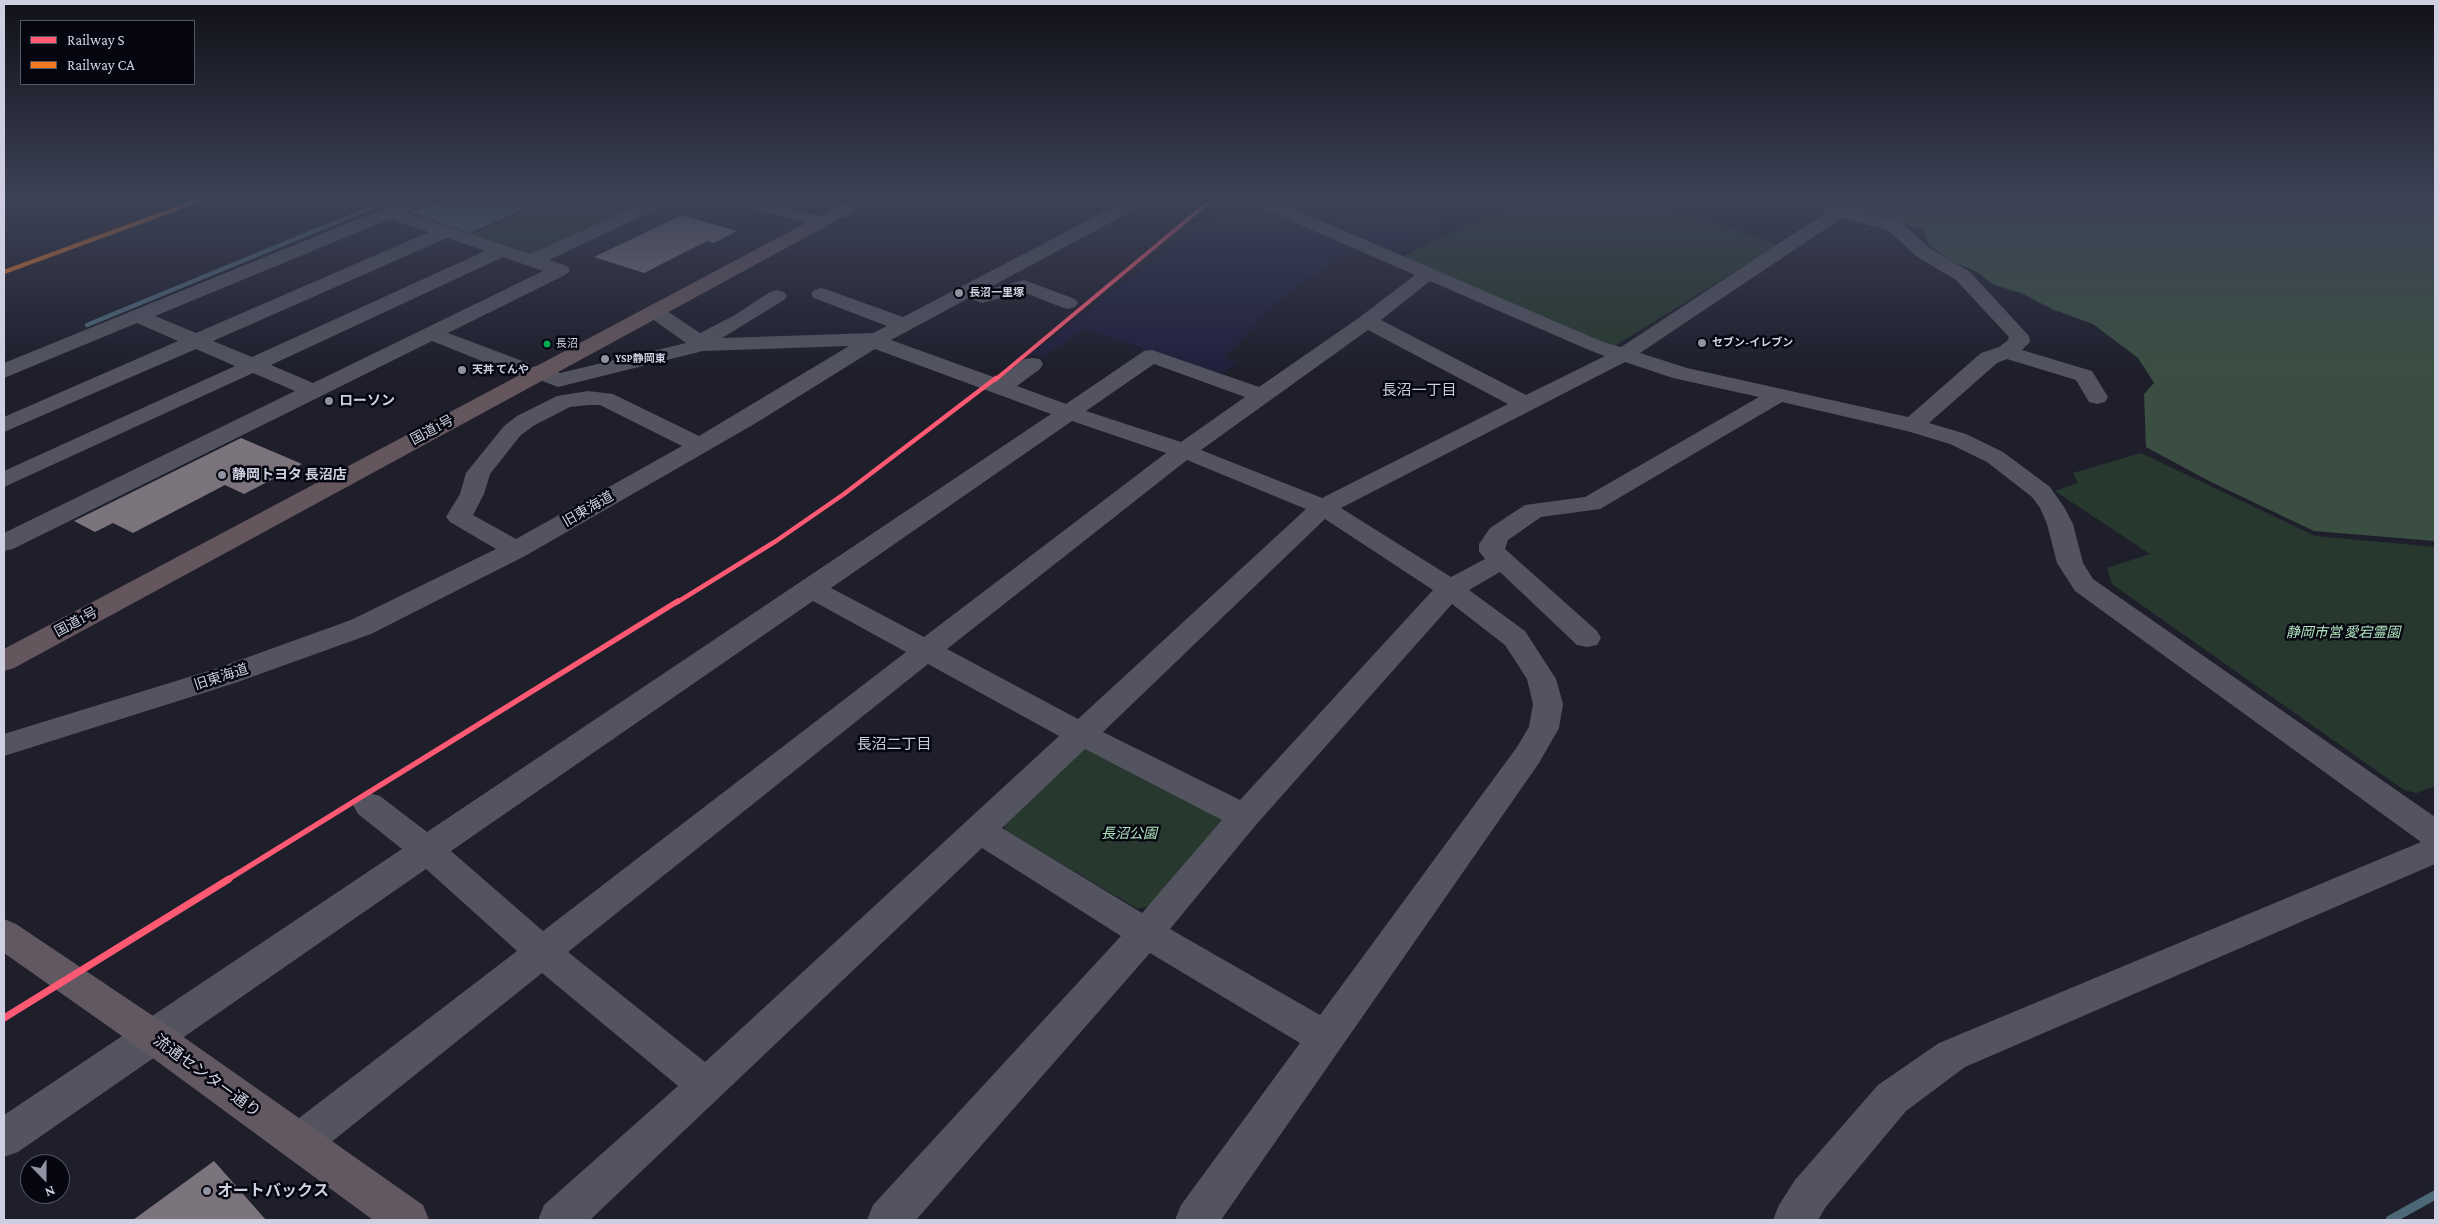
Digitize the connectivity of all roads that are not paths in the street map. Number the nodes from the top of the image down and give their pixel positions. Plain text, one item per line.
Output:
1 (279, 257) edge
2 (388, 257) edge
3 (487, 257) edge
4 (522, 257) edge
5 (540, 257) edge
6 (747, 257) edge
7 (750, 257) edge
8 (1030, 257) edge
9 (1392, 257) edge
10 (1757, 257) edge
11 (1932, 257) edge
12 (532, 261) junction
13 (1429, 273) junction
14 (964, 292) junction
15 (821, 294) dead end
16 (777, 296) dead end
17 (1068, 303) dead end
18 (654, 311) junction
19 (137, 316) junction
20 (1367, 321) junction
21 (904, 325) junction
22 (432, 334) junction
23 (876, 340) junction
24 (196, 341) junction
25 (701, 343) junction
26 (2007, 352) junction
27 (1623, 355) junction
28 (1032, 364) dead end
29 (252, 365) junction
30 (4, 371) edge
31 (546, 380) junction
32 (1002, 387) junction
33 (315, 392) junction
34 (1262, 396) junction
35 (1779, 396) junction
36 (2097, 397) dead end
37 (1525, 404) junction
38 (1068, 412) junction
39 (4, 425) edge
40 (1912, 425) junction
41 (700, 446) junction
42 (1184, 451) junction
43 (4, 480) edge
44 (1323, 507) junction
45 (4, 544) edge
46 (516, 550) junction
47 (1502, 560) junction
48 (812, 589) junction
49 (1450, 590) junction
50 (1586, 638) dead end
51 (4, 641) edge
52 (927, 650) junction
53 (4, 661) edge
54 (1081, 734) junction
55 (4, 744) edge
56 (369, 805) dead end
57 (1244, 817) junction
58 (979, 830) junction
59 (2435, 834) edge
60 (428, 850) junction
61 (2435, 850) edge
62 (1146, 933) junction
63 (4, 934) edge
64 (542, 952) junction
65 (152, 1036) junction
66 (1326, 1038) junction
67 (706, 1086) junction
68 (4, 1138) edge
69 (300, 1142) junction
70 (408, 1220) edge
71 (559, 1220) edge
72 (888, 1220) edge
73 (1196, 1220) edge
74 (1794, 1220) edge

1 - 19 street
2 - 24 street
3 - 29 street
4 - 12 street
5 - 12 street
6 - 18 highway, 国道1号
7 - 31 highway, 国道1号
8 - 14 street, 旧東海道
9 - 13 street
10 - 27 street
11 - 26 street
12 - 22 street
13 - 20 street
13 - 27 street
14 - 17 street
14 - 21 street, 旧東海道
15 - 21 street
16 - 25 street
18 - 25 street
18 - 31 highway, 国道1号
19 - 24 street
19 - 30 street
20 - 34 street
20 - 37 street
21 - 23 street, 旧東海道
22 - 31 street
22 - 33 street
23 - 25 street
23 - 32 street
23 - 41 street, 旧東海道
24 - 29 street
24 - 39 street
25 - 31 street
26 - 36 street
26 - 40 street
27 - 35 street
27 - 37 street
28 - 32 street
29 - 33 street
29 - 43 street
31 - 41 street
31 - 46 street
31 - 51 highway, 国道1号
31 - 53 highway, 国道1号
32 - 38 street
33 - 45 street
34 - 38 street
34 - 42 street
35 - 40 street
35 - 47 street
37 - 44 street
38 - 42 street
38 - 48 street
40 - 59 street
41 - 46 street, 旧東海道
42 - 44 street
42 - 52 street
44 - 49 street
44 - 54 street
46 - 55 street, 旧東海道
47 - 49 street
47 - 50 street
48 - 52 street
48 - 60 street
49 - 57 street
49 - 66 street
52 - 54 street
52 - 64 street
54 - 57 street
54 - 58 street
56 - 60 street
57 - 62 street
58 - 62 street
58 - 67 street
60 - 64 street
60 - 65 street
61 - 74 street
62 - 66 street
62 - 72 street
63 - 65 main road, 流通センター通り
64 - 67 street
64 - 69 street
65 - 68 street
65 - 69 main road, 流通センター通り
66 - 73 street
67 - 71 street
69 - 70 main road, 流通センター通り

